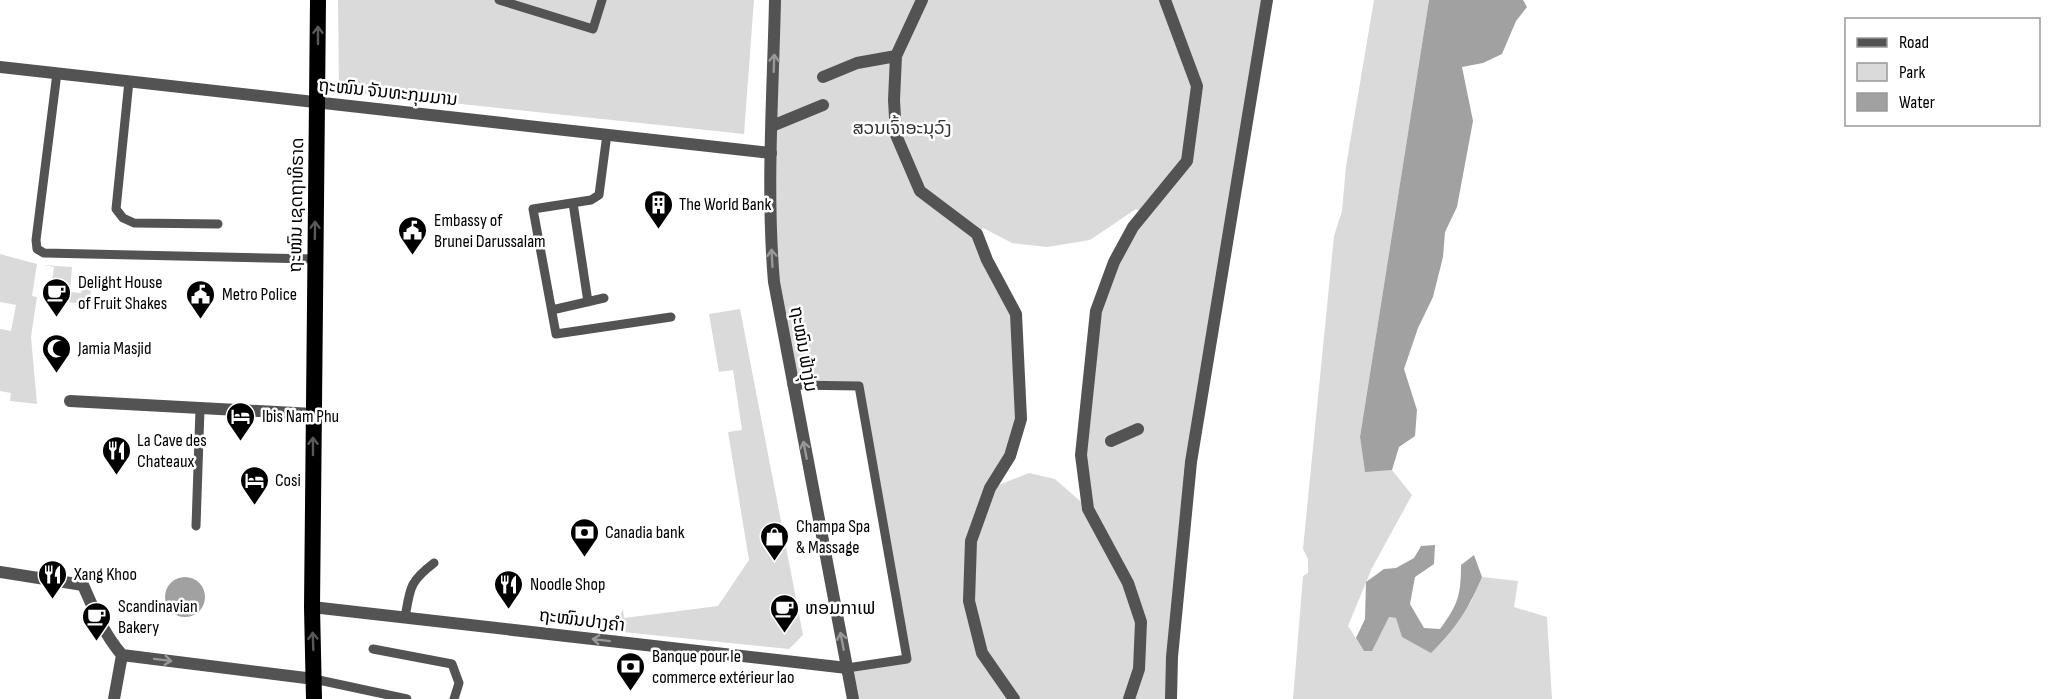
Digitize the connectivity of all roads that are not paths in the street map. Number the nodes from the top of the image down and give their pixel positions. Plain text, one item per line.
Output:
1 (318, 0) edge
2 (499, 0) edge
3 (602, 0) edge
4 (775, 0) edge
5 (922, 0) edge
6 (1165, 0) edge
7 (1267, 0) edge
8 (896, 56) junction
9 (0, 67) edge
10 (57, 73) junction
11 (823, 78) dead end
12 (129, 81) junction
13 (317, 102) junction
14 (823, 105) dead end
15 (772, 126) junction
16 (607, 134) junction
17 (771, 153) junction
18 (573, 203) junction
19 (218, 224) dead end
20 (315, 259) junction
21 (604, 298) dead end
22 (588, 302) junction
23 (552, 310) junction
24 (671, 317) dead end
25 (792, 385) junction
26 (70, 401) dead end
27 (200, 409) junction
28 (313, 414) junction
29 (1138, 429) dead end
30 (1111, 441) dead end
31 (196, 526) dead end
32 (434, 562) dead end
33 (0, 572) edge
34 (312, 607) junction
35 (405, 618) junction
36 (373, 649) dead end
37 (122, 655) junction
38 (847, 668) junction
39 (314, 679) junction
40 (114, 699) edge
41 (314, 699) edge
42 (407, 699) edge
43 (454, 699) edge
44 (853, 699) edge
45 (1014, 699) edge
46 (1129, 699) edge
47 (1171, 699) edge

13 -> 1 highway, ຖະໜົນ ເຊດຖາທິຣາດ
2 - 3 lane
15 -> 4 street, ຖະໝົນ ຟ້າງຸ່ມ
5 - 8 street
6 - 46 street
7 - 47 street
8 - 11 street
8 - 45 street
9 - 10 street, ຖະໜົນ ຈັນທະກຸມມານ
10 - 12 street, ຖະໜົນ ຈັນທະກຸມມານ
10 - 20 lane
12 - 13 street, ຖະໜົນ ຈັນທະກຸມມານ
12 - 19 lane
13 - 16 street, ຖະໜົນ ຈັນທະກຸມມານ
20 -> 13 highway, ຖະໜົນ ເຊດຖາທິຣາດ
14 - 15 street
15 - 17 street, ຖະໝົນ ຟ້າງຸ່ມ
16 - 17 street, ຖະໜົນ ຈັນທະກຸມມານ
16 - 18 lane
25 -> 17 street, ຖະໝົນ ຟ້າງຸ່ມ
18 - 22 lane
18 - 23 lane
20 - 28 highway, ຖະໜົນ ເຊດຖາທິຣາດ
21 - 22 lane
22 - 23 lane
23 - 24 lane
38 -> 25 street, ຖະໝົນ ຟ້າງຸ່ມ
25 - 38 lane
26 - 27 street
27 - 28 street
27 - 31 lane
34 -> 28 highway, ຖະໜົນ ເຊດຖາທິຣາດ
29 - 30 street
32 - 35 lane
33 - 37 street
34 - 35 street, ຖະໜົນປາງຄໍາ
39 -> 34 highway, ຖະໜົນ ເຊດຖາທິຣາດ
38 -> 35 street, ຖະໜົນປາງຄໍາ
36 - 43 lane
37 -> 39 street
37 - 40 street
38 - 44 street, ຖະໝົນ ຟ້າງຸ່ມ
39 - 41 highway, ຖະໜົນ ເຊດຖາທິຣາດ
39 - 42 lane

